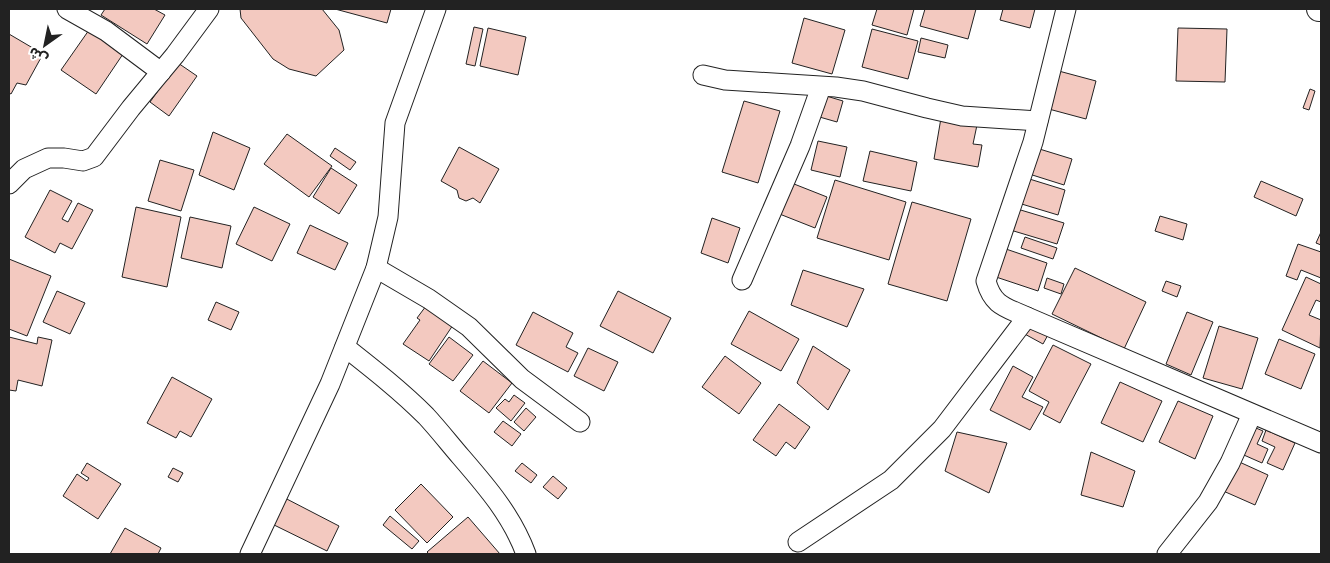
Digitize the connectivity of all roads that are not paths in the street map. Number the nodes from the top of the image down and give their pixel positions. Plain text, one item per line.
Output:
1 (67, 9) edge
2 (209, 9) edge
3 (436, 9) edge
4 (1066, 9) edge
5 (161, 72) junction
6 (703, 75) dead end
7 (821, 87) junction
8 (1038, 121) junction
9 (9, 184) edge
10 (376, 268) junction
11 (742, 280) dead end
12 (1026, 317) junction
13 (345, 347) junction
14 (1252, 414) junction
15 (580, 422) dead end
16 (1321, 443) edge
17 (798, 542) dead end
18 (250, 554) edge
19 (526, 554) edge
20 (1167, 554) edge

1 - 5 street
2 - 5 street
3 - 10 street
4 - 8 street
5 - 9 street
6 - 7 street
7 - 8 street
7 - 11 street
8 - 12 street
10 - 13 street
10 - 15 street
12 - 14 street
12 - 17 street
13 - 18 street
13 - 19 street
14 - 16 street
14 - 20 street

